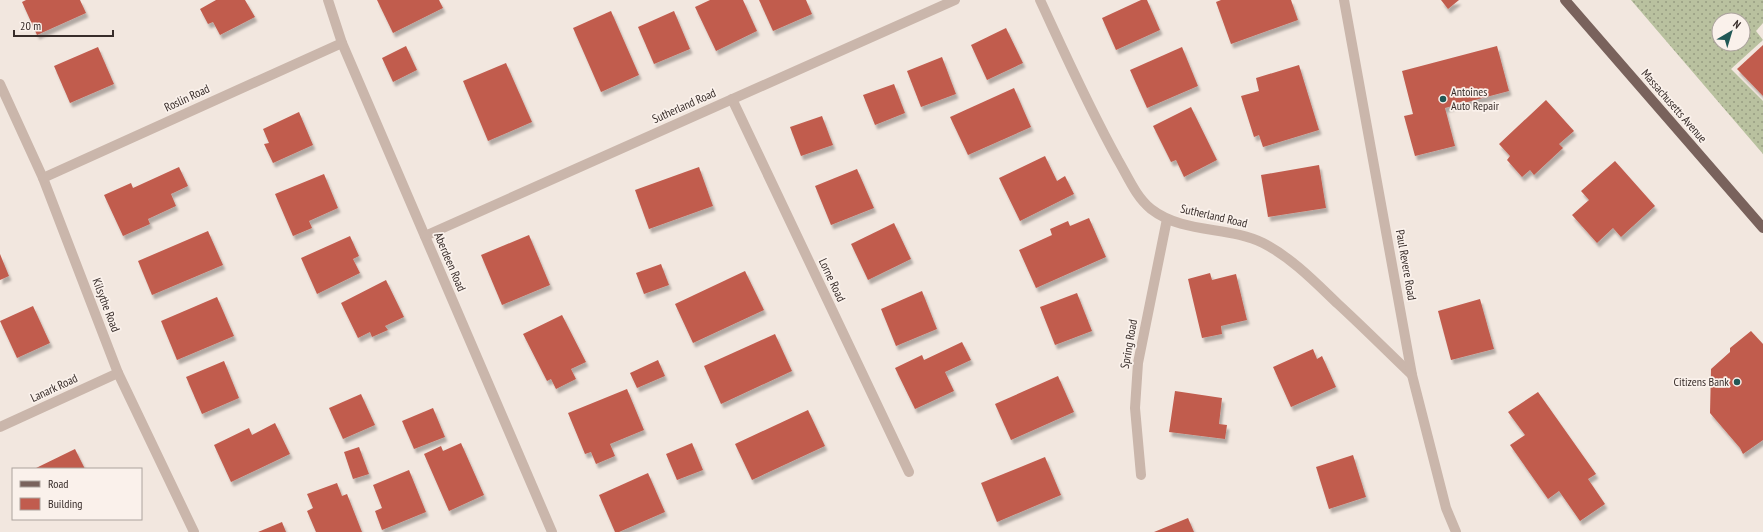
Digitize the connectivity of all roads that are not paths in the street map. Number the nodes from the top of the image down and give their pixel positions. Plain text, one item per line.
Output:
1 (328, 0) edge
2 (955, 0) edge
3 (1040, 0) edge
4 (1344, 0) edge
5 (1565, 0) edge
6 (342, 43) junction
7 (0, 84) edge
8 (732, 99) junction
9 (43, 178) junction
10 (1167, 219) junction
11 (1763, 228) edge
12 (425, 236) junction
13 (118, 373) junction
14 (1412, 375) junction
15 (0, 427) edge
16 (909, 472) dead end
17 (1141, 475) dead end
18 (194, 532) edge
19 (552, 532) edge
20 (1456, 532) edge

1 - 6 street, Aberdeen Road
2 - 8 street, Sutherland Road
3 - 10 street, Sutherland Road
4 - 14 street, Paul Revere Road
5 - 11 main road, Massachusetts Avenue
6 - 9 street, Roslin Road
6 - 12 street, Aberdeen Road
7 - 9 street, Kilsythe Road
8 - 12 street, Sutherland Road
8 - 16 street, Lorne Road
9 - 13 street, Kilsythe Road
10 - 14 street, Sutherland Road
10 - 17 street, Spring Road
12 - 19 street, Aberdeen Road
13 - 15 street, Lanark Road
13 - 18 street, Kilsythe Road
14 - 20 street, Paul Revere Road

